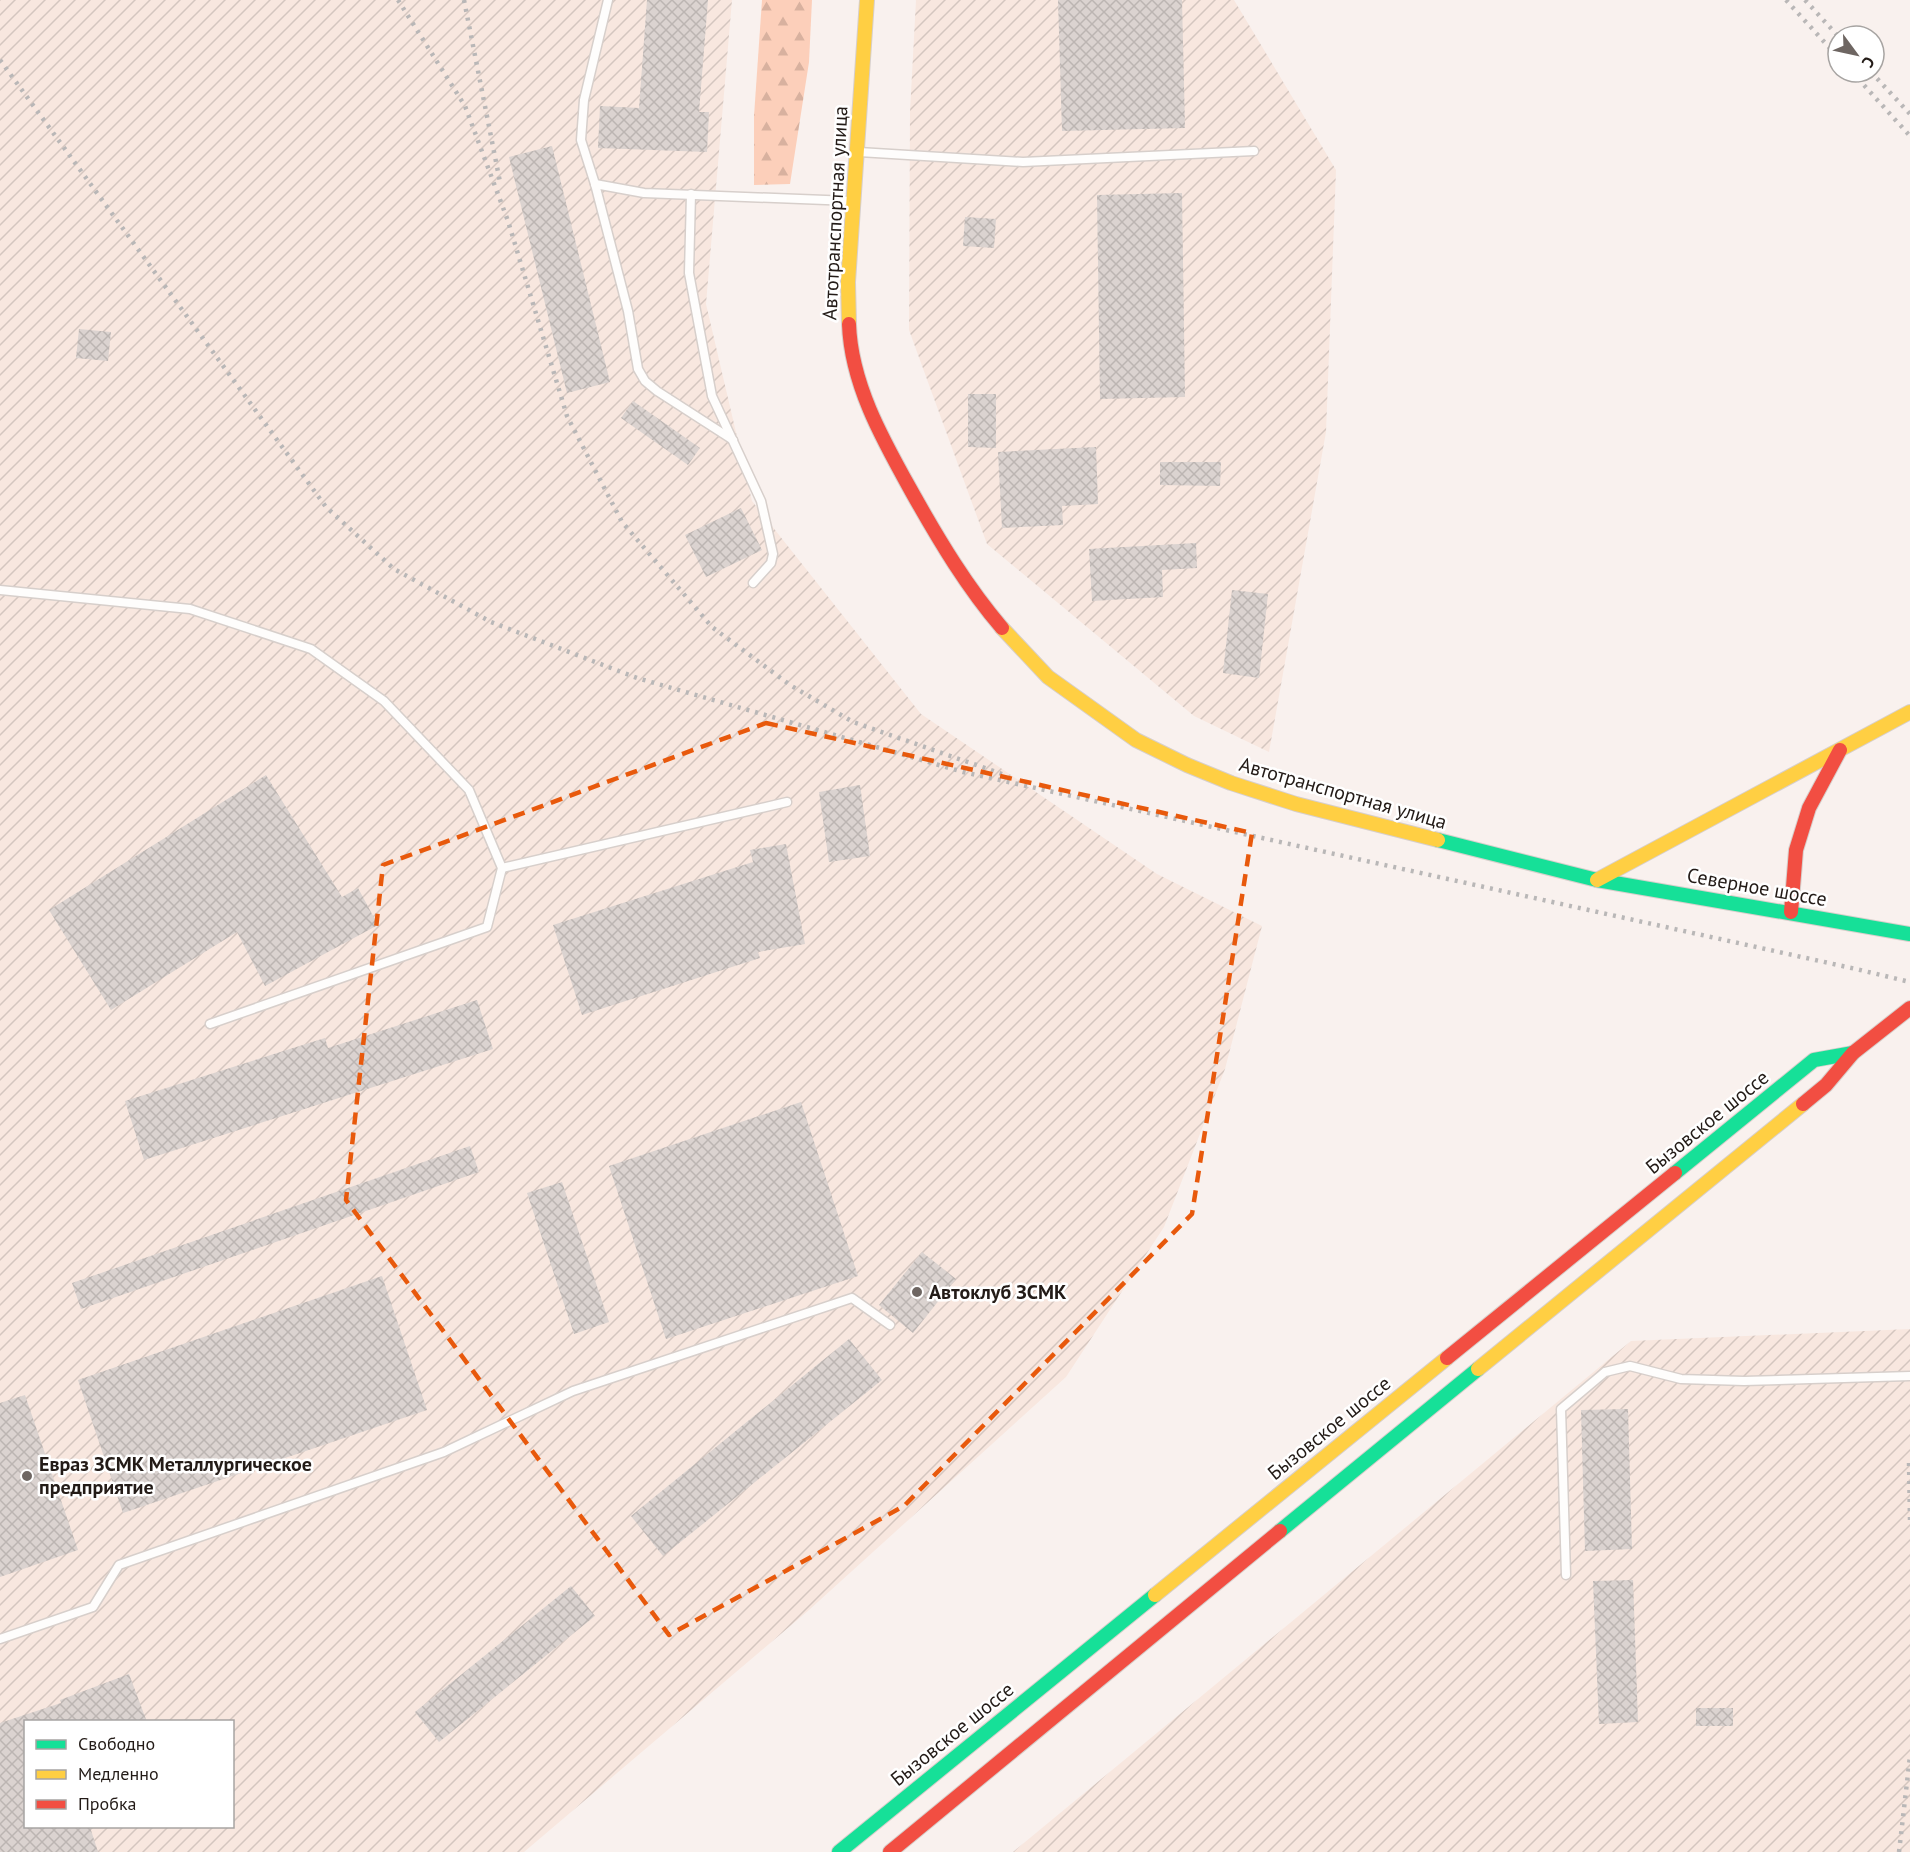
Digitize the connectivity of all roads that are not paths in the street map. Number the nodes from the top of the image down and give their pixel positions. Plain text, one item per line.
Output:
1 (608, 0) edge
2 (867, 0) edge
3 (857, 151) junction
4 (1254, 151) dead end
5 (595, 184) junction
6 (691, 194) junction
7 (854, 201) junction
8 (733, 440) junction
9 (753, 583) dead end
10 (0, 590) edge
11 (1910, 712) edge
12 (1840, 750) junction
13 (787, 802) dead end
14 (502, 867) junction
15 (1597, 880) junction
16 (1791, 912) junction
17 (1910, 934) edge
18 (1910, 1008) edge
19 (210, 1024) dead end
20 (1853, 1053) junction
21 (890, 1325) dead end
22 (1910, 1376) edge
23 (1566, 1575) dead end
24 (0, 1639) edge
25 (839, 1852) edge
26 (890, 1852) edge

1 - 5 lane
2 - 3 main road, Автотранспортная улица
3 - 4 lane
3 - 7 main road, Автотранспортная улица
5 - 6 lane
5 - 8 lane
6 - 7 lane
6 - 8 lane
7 - 15 main road, Автотранспортная улица
8 - 9 lane
10 - 14 lane
11 - 12 main road
12 - 15 main road
12 - 16 main road
13 - 14 lane
14 - 19 lane
15 - 16 main road, Северное шоссе
16 - 17 main road, Северное шоссе
18 - 20 main road, Бызовское шоссе
20 - 25 main road, Бызовское шоссе
20 - 26 main road, Бызовское шоссе
21 - 24 lane
22 - 23 lane

